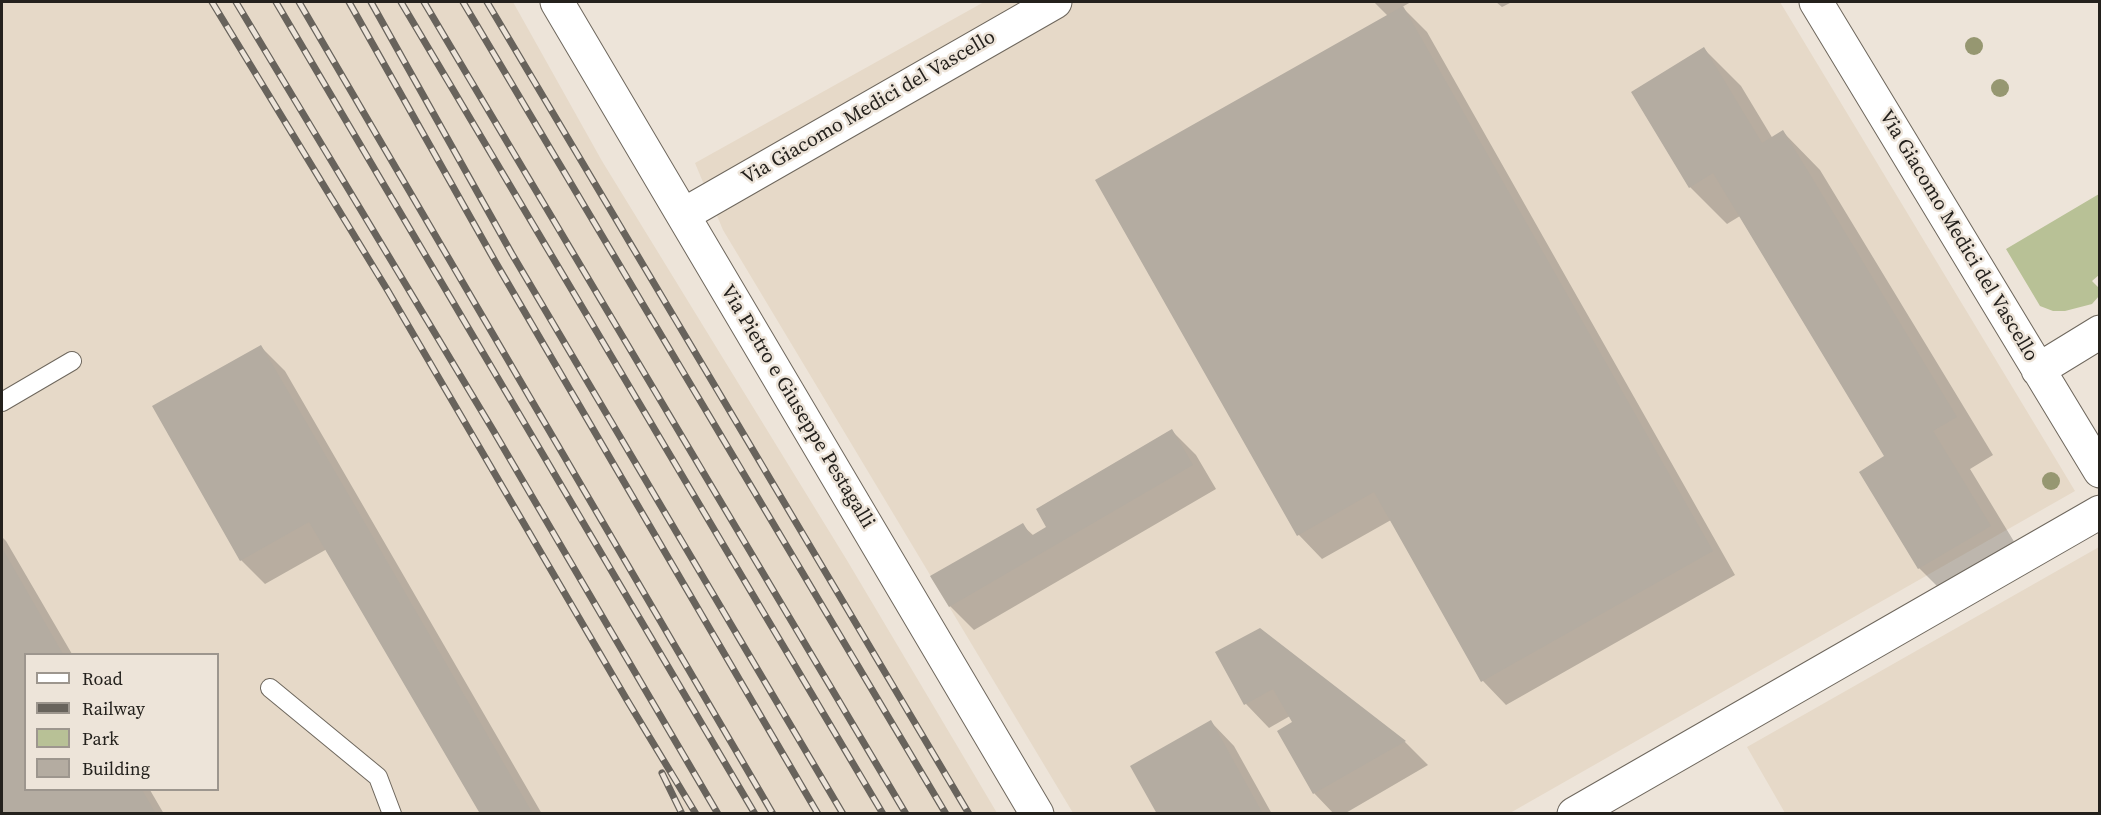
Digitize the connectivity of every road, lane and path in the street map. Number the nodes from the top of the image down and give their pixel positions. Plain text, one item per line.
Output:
1 (556, 2) edge
2 (1055, 2) edge
3 (1816, 2) edge
4 (683, 215) junction
5 (2100, 332) edge
6 (72, 362) dead end
7 (2038, 370) junction
8 (2, 402) edge
9 (2100, 471) edge
10 (2100, 512) edge
11 (270, 688) dead end
12 (392, 813) edge
13 (1037, 813) edge
14 (1574, 813) edge

1 - 4 street, Via Pietro e Giuseppe Pestagalli
2 - 4 street, Via Giacomo Medici del Vascello
3 - 7 street, Via Giacomo Medici del Vascello
4 - 13 street, Via Pietro e Giuseppe Pestagalli
5 - 7 street
6 - 8 lane
7 - 9 street, Via Giacomo Medici del Vascello
10 - 14 street
11 - 12 lane

